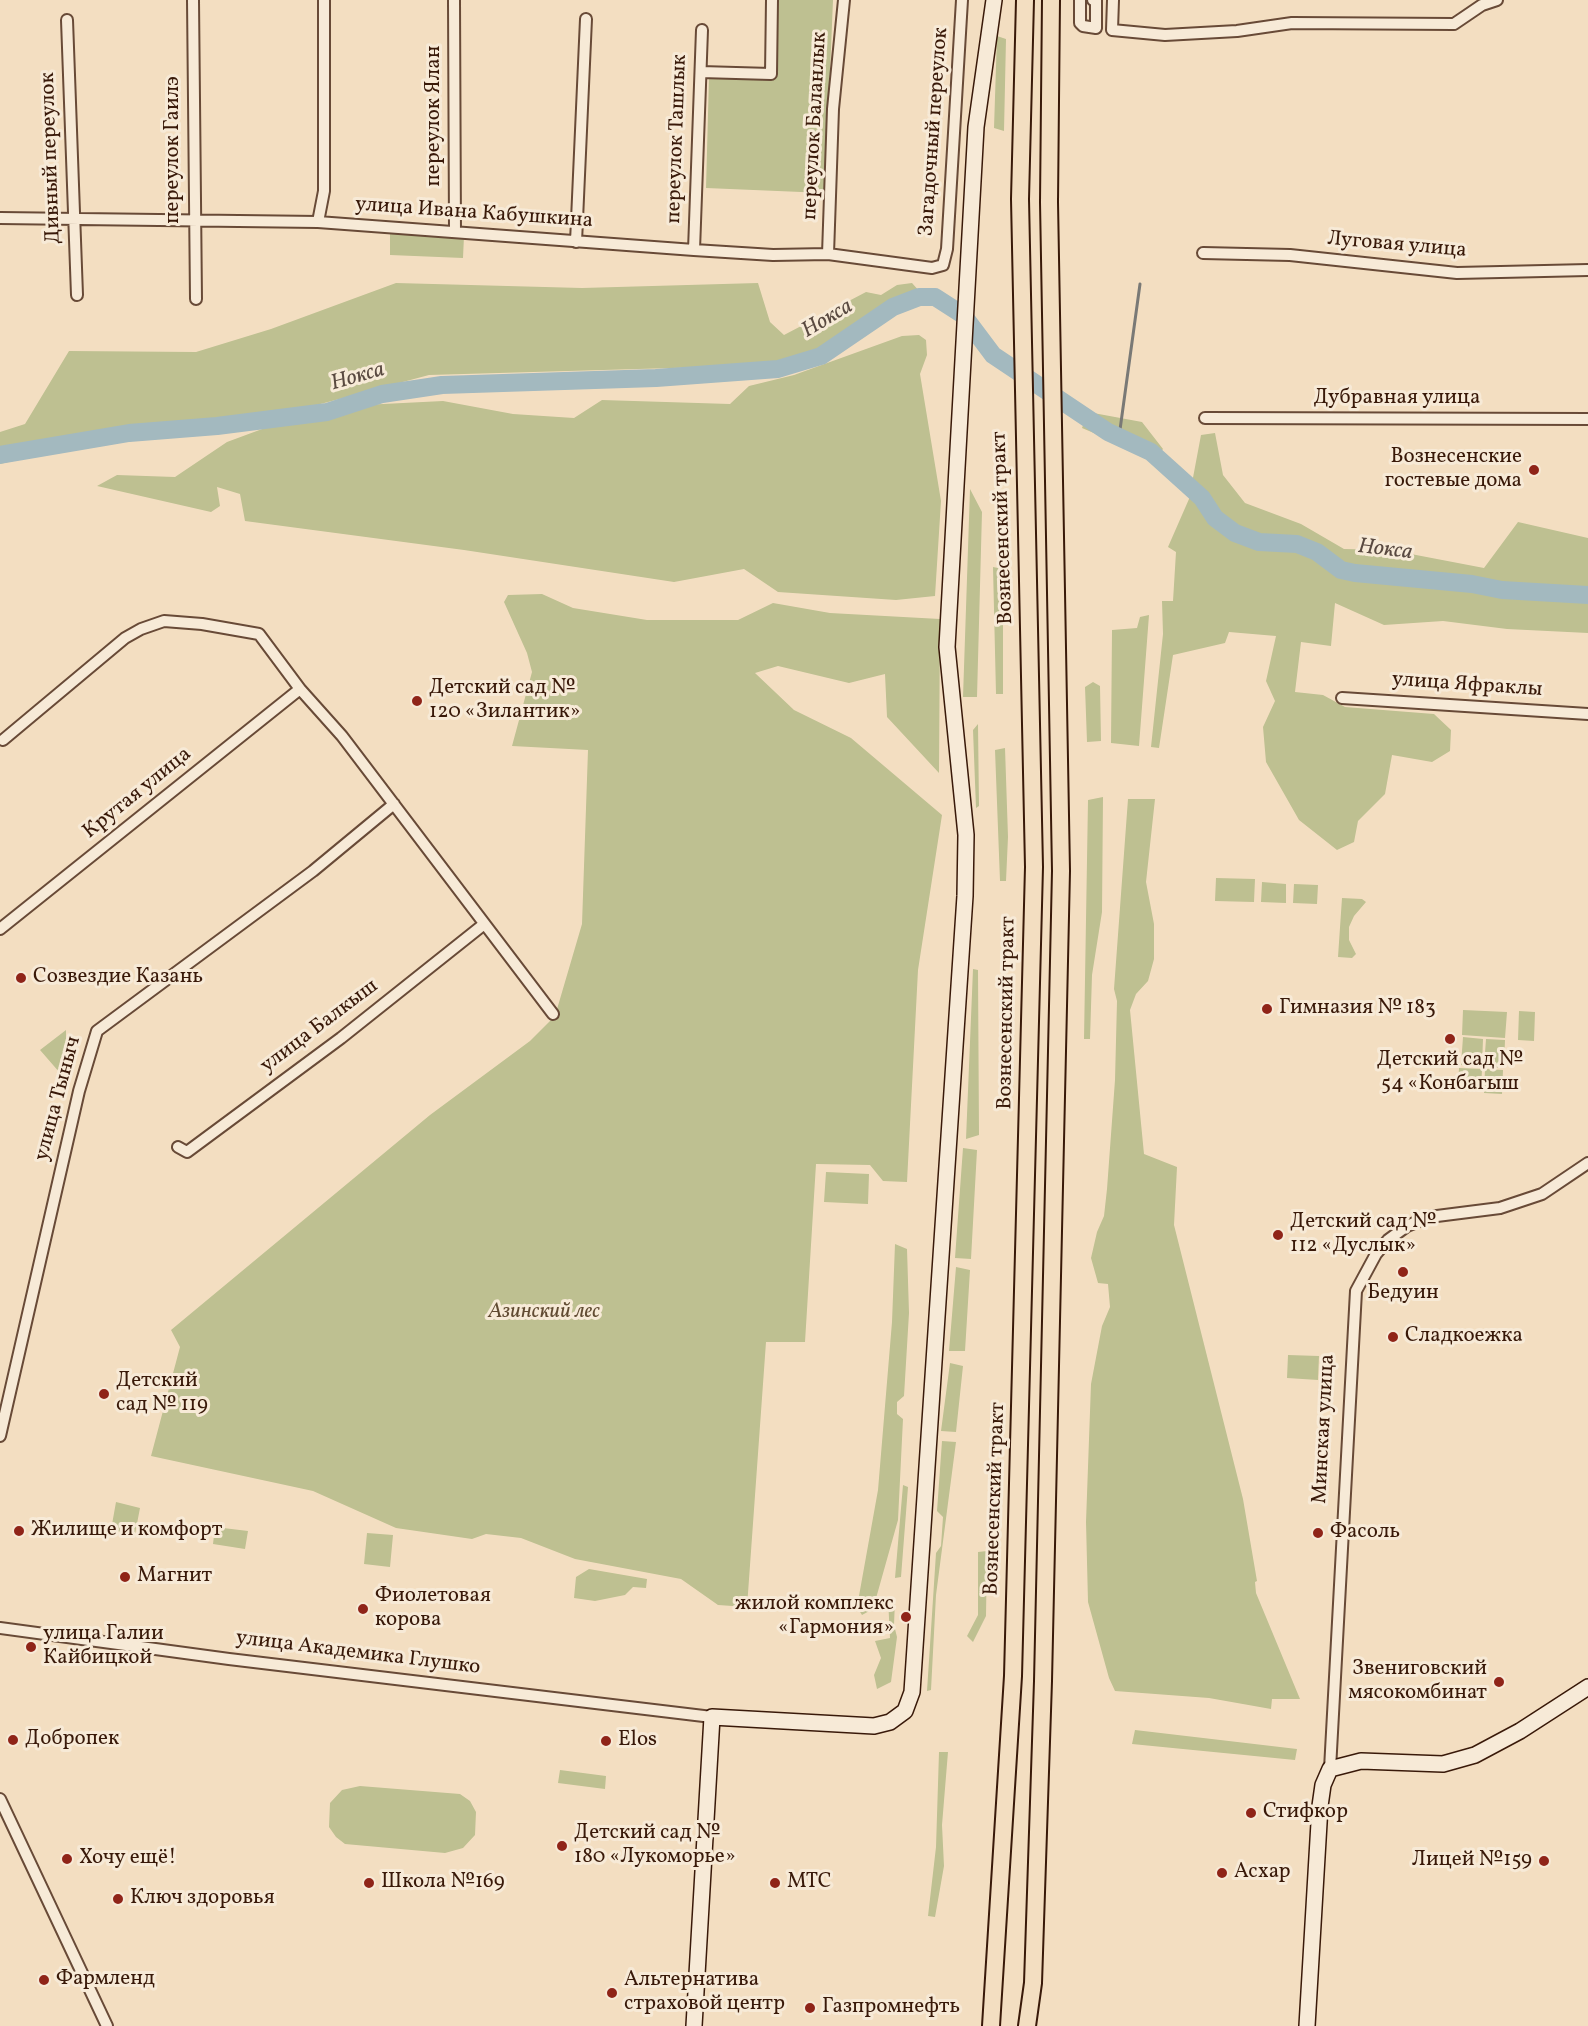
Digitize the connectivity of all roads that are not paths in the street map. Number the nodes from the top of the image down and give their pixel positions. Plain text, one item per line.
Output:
1 (193, 0) edge
2 (324, 0) edge
3 (454, 0) edge
4 (772, 0) edge
5 (844, 0) edge
6 (962, 0) edge
7 (994, 0) edge
8 (1025, 0) edge
9 (1051, 0) edge
10 (1080, 0) edge
11 (1093, 0) edge
12 (1113, 0) edge
13 (1497, 0) edge
14 (586, 19) dead end
15 (67, 20) dead end
16 (702, 30) dead end
17 (701, 72) junction
18 (73, 217) junction
19 (0, 218) edge
20 (194, 221) junction
21 (318, 222) junction
22 (455, 232) junction
23 (576, 242) junction
24 (694, 250) junction
25 (1203, 253) dead end
26 (828, 254) junction
27 (943, 265) joint
28 (1588, 270) edge
29 (77, 295) dead end
30 (196, 299) dead end
31 (1205, 418) dead end
32 (1588, 419) edge
33 (300, 689) junction
34 (1342, 698) dead end
35 (1588, 714) edge
36 (3, 740) dead end
37 (394, 804) junction
38 (4, 926) edge
39 (483, 926) junction
40 (553, 1014) dead end
41 (178, 1147) dead end
42 (1588, 1163) edge
43 (0, 1436) edge
44 (0, 1628) edge
45 (1586, 1687) edge
46 (712, 1717) junction
47 (1330, 1769) junction
48 (0, 1798) edge
49 (108, 2026) edge
50 (694, 2026) edge
51 (991, 2026) edge
52 (1028, 2026) edge
53 (1308, 2026) edge

1 - 20 street, переулок Гаилэ
2 - 21 street
3 - 22 street, переулок Ялан
4 - 17 street
5 - 26 street, переулок Баланлык
6 - 27 street, Загадочный переулок
7 - 46 street
8 - 51 main road, Вознесенский тракт
9 - 52 main road
10 - 11 street
12 - 13 street
14 - 23 street
15 - 18 street, Дивный переулок
16 - 17 street, переулок Ташлык
17 - 24 street, переулок Ташлык
18 - 19 street, улица Ивана Кабушкина
18 - 20 street, улица Ивана Кабушкина
18 - 29 street, Дивный переулок
20 - 21 street, улица Ивана Кабушкина
20 - 30 street, переулок Гаилэ
21 - 22 street, улица Ивана Кабушкина
22 - 23 street, улица Ивана Кабушкина
23 - 24 street, улица Ивана Кабушкина
24 - 26 street, улица Ивана Кабушкина
25 - 28 street, Луговая улица
26 - 27 street, улица Ивана Кабушкина
31 - 32 street, Дубравная улица
33 - 36 street
33 - 37 street
33 - 38 street, Крутая улица
34 - 35 street, улица Яфраклы
37 - 39 street
37 - 43 street, улица Тыныч
39 - 40 street
39 - 41 street, улица Балкыш
42 - 47 street, Минская улица
44 - 46 street, улица Академика Глушко
45 - 47 street
46 - 50 street
47 - 53 street, Минская улица
48 - 49 street

